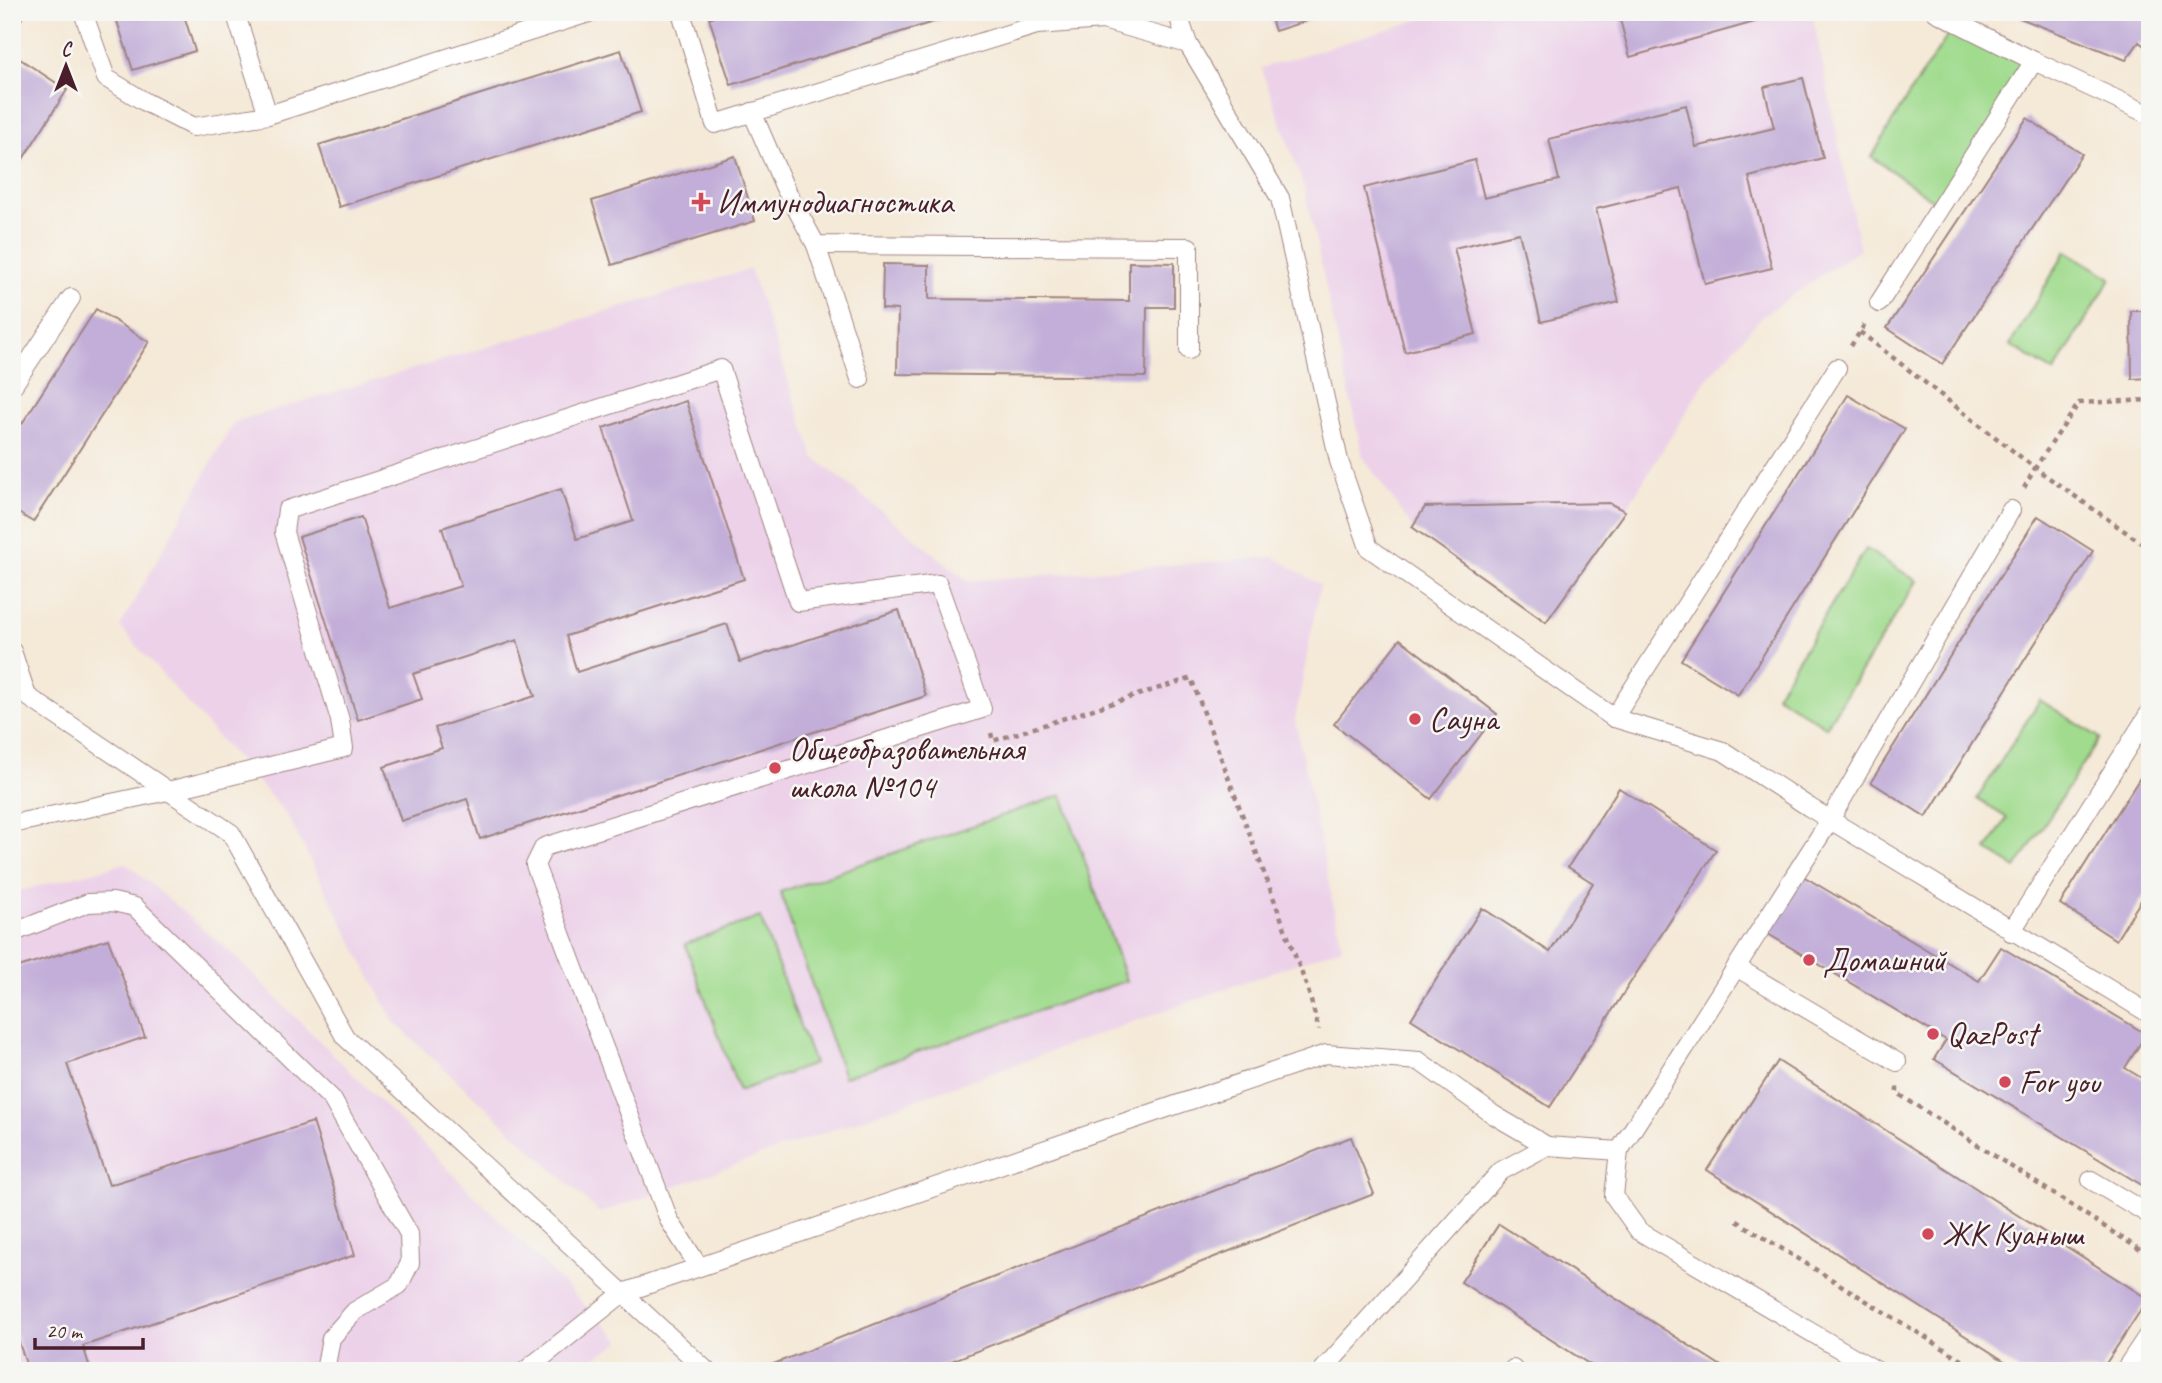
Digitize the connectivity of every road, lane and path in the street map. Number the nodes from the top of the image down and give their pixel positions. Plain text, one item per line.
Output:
1 (15, 12) edge
2 (83, 12) edge
3 (235, 12) edge
4 (592, 12) edge
5 (681, 12) edge
6 (1177, 12) edge
7 (1936, 12) edge
8 (12, 17) edge
9 (1188, 44) junction
10 (2034, 61) junction
11 (752, 112) junction
12 (268, 115) junction
13 (2150, 116) edge
14 (816, 246) junction
15 (71, 298) dead end
16 (1879, 303) joint
17 (1860, 332) junction
18 (1189, 350) dead end
19 (1837, 368) joint
20 (860, 379) dead end
21 (12, 387) edge
22 (2150, 400) edge
23 (2035, 468) junction
24 (2011, 510) joint
25 (2150, 549) edge
26 (12, 652) edge
27 (982, 709) junction
28 (2150, 712) edge
29 (1614, 718) junction
30 (168, 791) junction
31 (1830, 820) junction
32 (12, 824) edge
33 (2011, 932) junction
34 (12, 933) edge
35 (1736, 967) junction
36 (2150, 1014) edge
37 (1326, 1054) junction
38 (1897, 1062) dead end
39 (1897, 1093) dead end
40 (1547, 1146) junction
41 (1619, 1150) junction
42 (2091, 1180) dead end
43 (2150, 1215) edge
44 (1737, 1221) dead end
45 (2150, 1256) edge
46 (699, 1267) junction
47 (623, 1293) junction
48 (2150, 1332) edge
49 (326, 1371) edge
50 (525, 1371) edge
51 (707, 1371) edge
52 (1322, 1371) edge
53 (1877, 1371) edge
54 (1980, 1371) edge
55 (2124, 1371) edge

1 - 8 lane
2 - 12 lane
3 - 12 lane
4 - 12 lane
5 - 11 lane
6 - 9 lane
7 - 10 lane
9 - 11 lane
9 - 29 lane
10 - 13 lane
10 - 16 lane
11 - 14 lane
14 - 18 lane
14 - 20 lane
15 - 21 lane
16 - 17 path
17 - 19 path
17 - 23 path
19 - 29 lane
22 - 23 path
23 - 24 path
23 - 25 path
24 - 31 lane
26 - 30 lane
27 - 30 lane
27 - 37 path
27 - 46 lane
28 - 33 lane
29 - 31 lane
30 - 32 lane
30 - 47 lane
31 - 33 lane
31 - 35 lane
33 - 36 lane
34 - 49 lane
35 - 38 lane
35 - 41 lane
37 - 40 lane
37 - 46 lane
39 - 45 path
40 - 41 lane
40 - 52 lane
41 - 53 lane
42 - 43 lane
44 - 54 path
46 - 47 lane
47 - 50 lane
47 - 51 lane
48 - 55 lane

